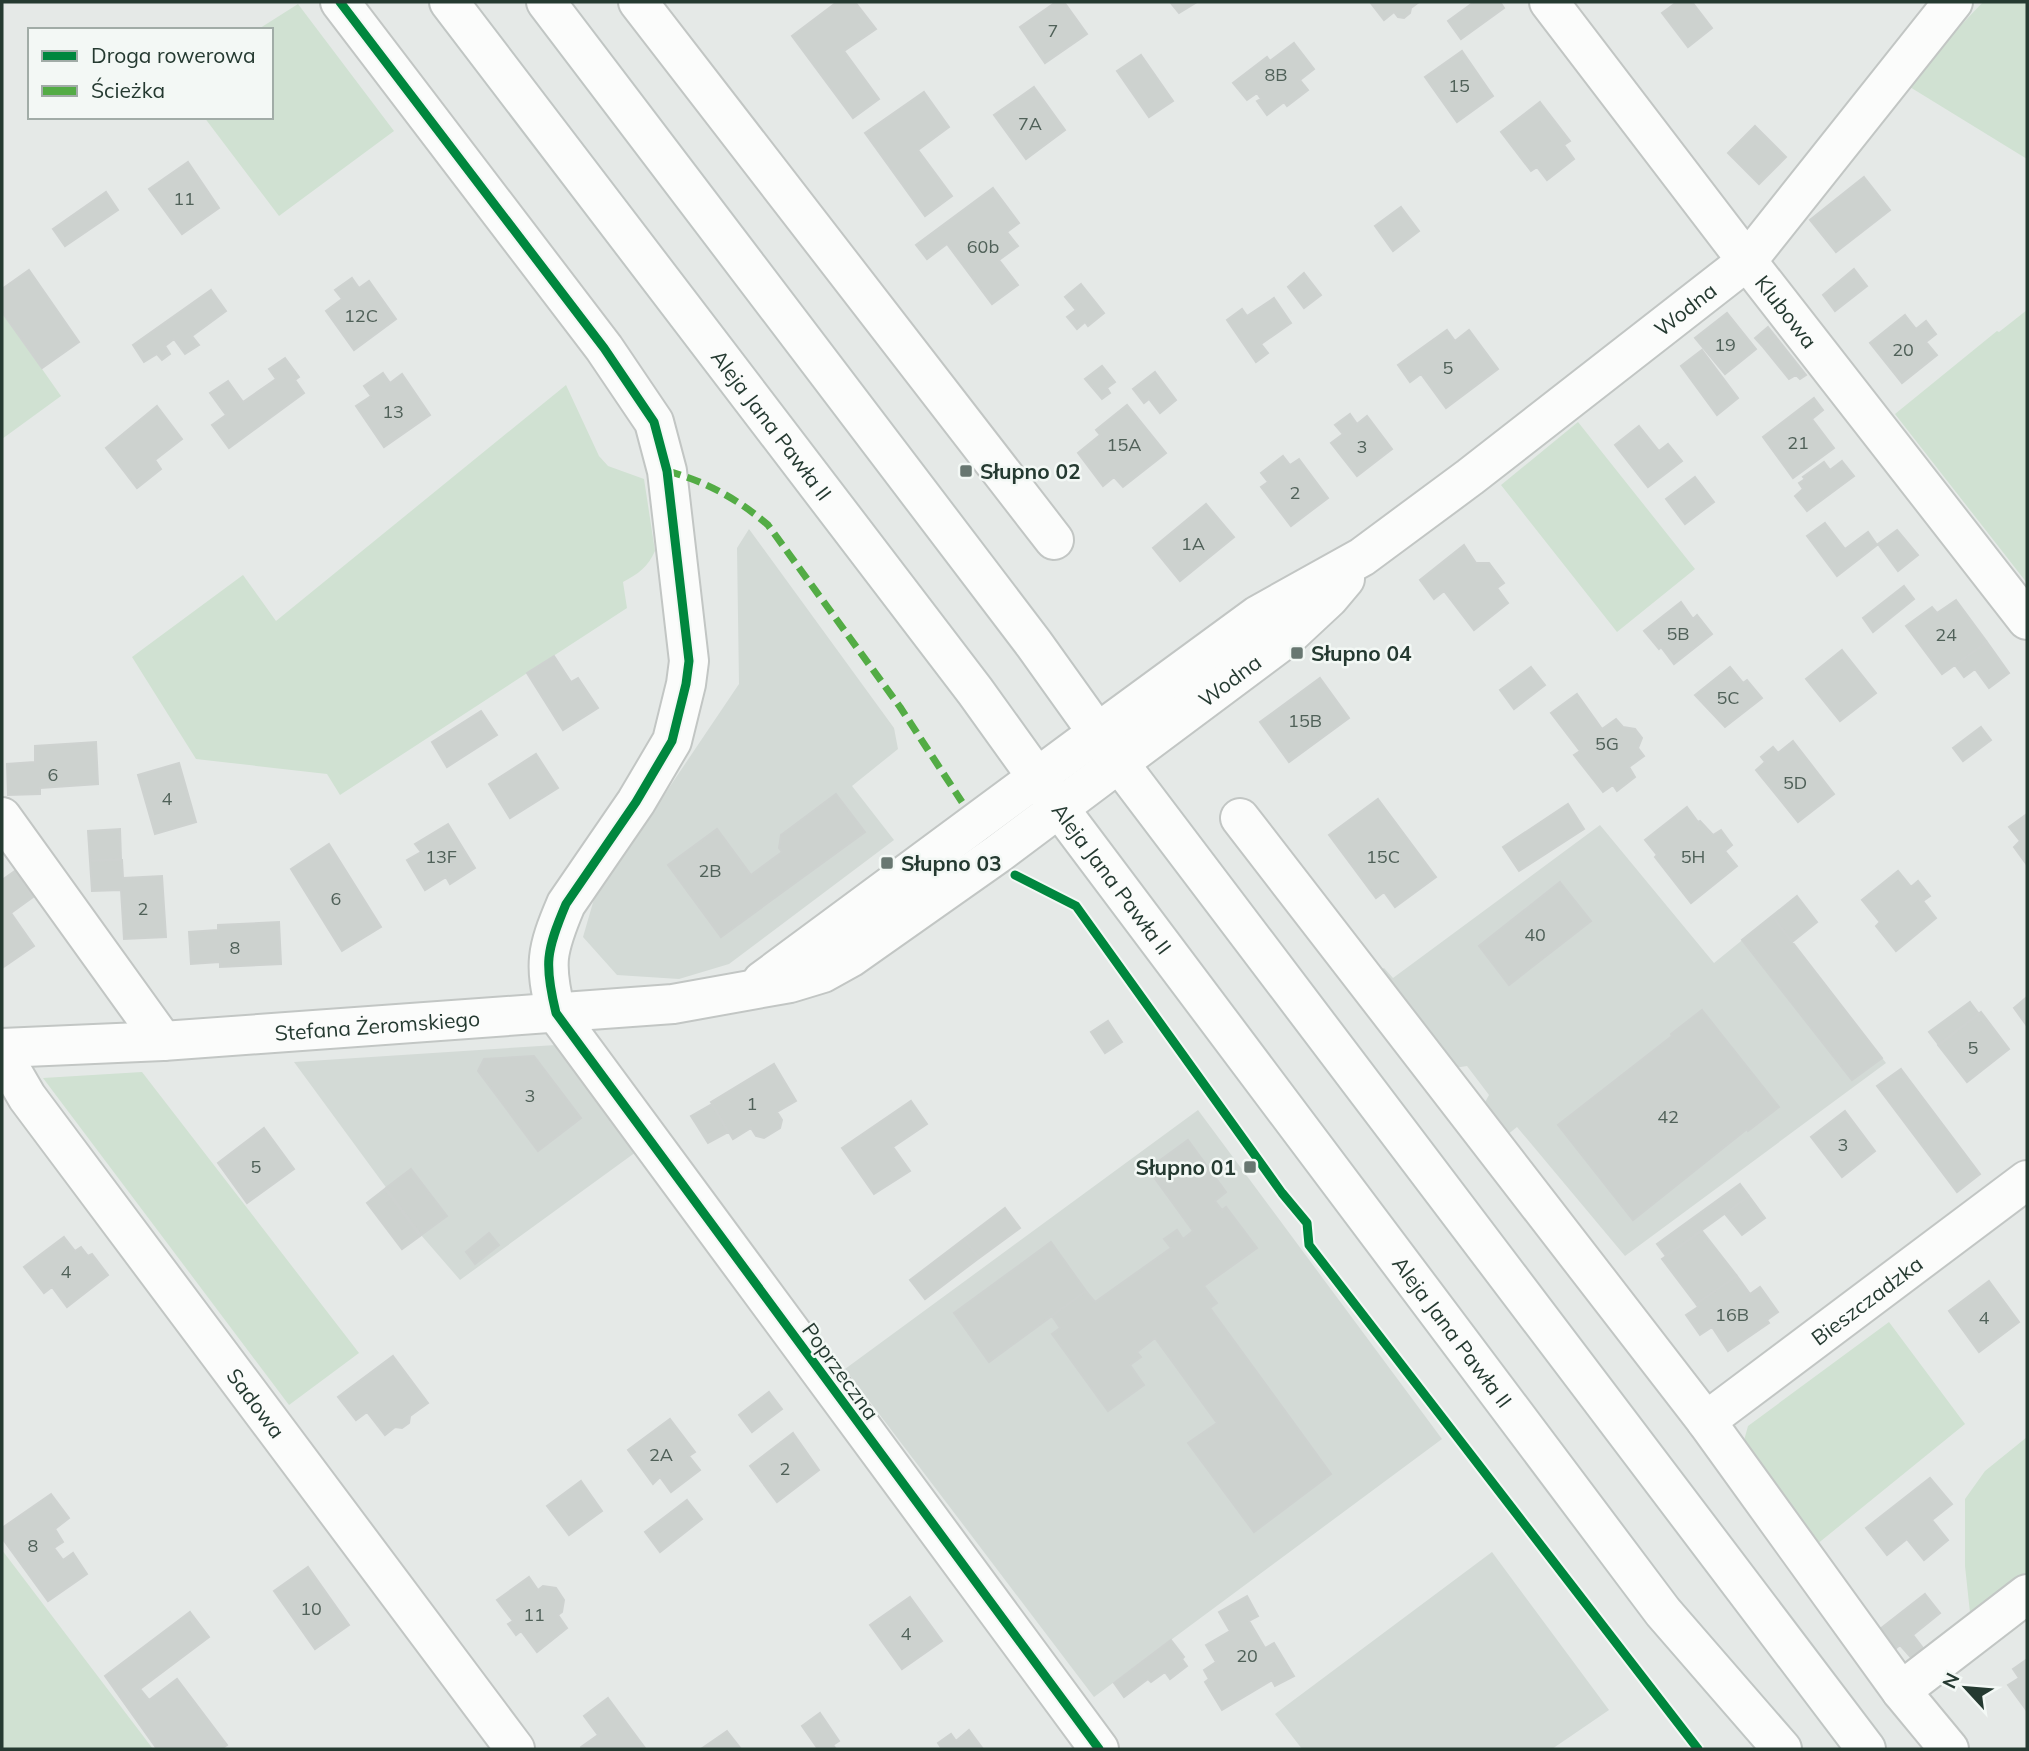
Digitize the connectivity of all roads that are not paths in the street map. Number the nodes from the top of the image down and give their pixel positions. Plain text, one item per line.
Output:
1 (340, 2) edge
2 (449, 2) edge
3 (546, 2) edge
4 (638, 2) edge
5 (1549, 2) edge
6 (1953, 2) edge
7 (1747, 261) junction
8 (1054, 540) dead end
9 (1363, 557) junction
10 (2027, 620) edge
11 (1097, 733) junction
12 (1119, 763) junction
13 (1037, 778) junction
14 (1059, 808) junction
15 (2, 817) edge
16 (1240, 818) dead end
17 (751, 988) junction
18 (555, 1013) junction
19 (163, 1041) junction
20 (2, 1048) edge
21 (2, 1054) edge
22 (2027, 1180) edge
23 (1706, 1421) junction
24 (2027, 1594) edge
25 (1901, 1691) junction
26 (515, 1749) edge
27 (1099, 1749) edge
28 (1782, 1749) edge
29 (1866, 1749) edge
30 (1949, 1749) edge

1 - 18 street
2 - 13 street, Aleja Jana Pawła II
3 - 11 street
4 - 8 street
5 - 7 street, Klubowa
6 - 7 street, Wodna
7 - 9 street, Wodna
7 - 10 street, Klubowa
9 - 11 street, Wodna
9 - 12 street, Wodna
11 - 12 street
11 - 13 street, Wodna
12 - 14 street, Wodna
12 - 29 street
13 - 14 street, Aleja Jana Pawła II
13 - 17 street, Stefana Żeromskiego
14 - 17 street, Stefana Żeromskiego
14 - 28 street, Aleja Jana Pawła II
15 - 19 street
16 - 23 street
17 - 18 street, Stefana Żeromskiego
18 - 19 street, Stefana Żeromskiego
18 - 27 street, Poprzeczna
19 - 20 street, Stefana Żeromskiego
21 - 26 street, Sadowa
22 - 23 street, Bieszczadzka
23 - 25 street
24 - 25 street
25 - 30 street

